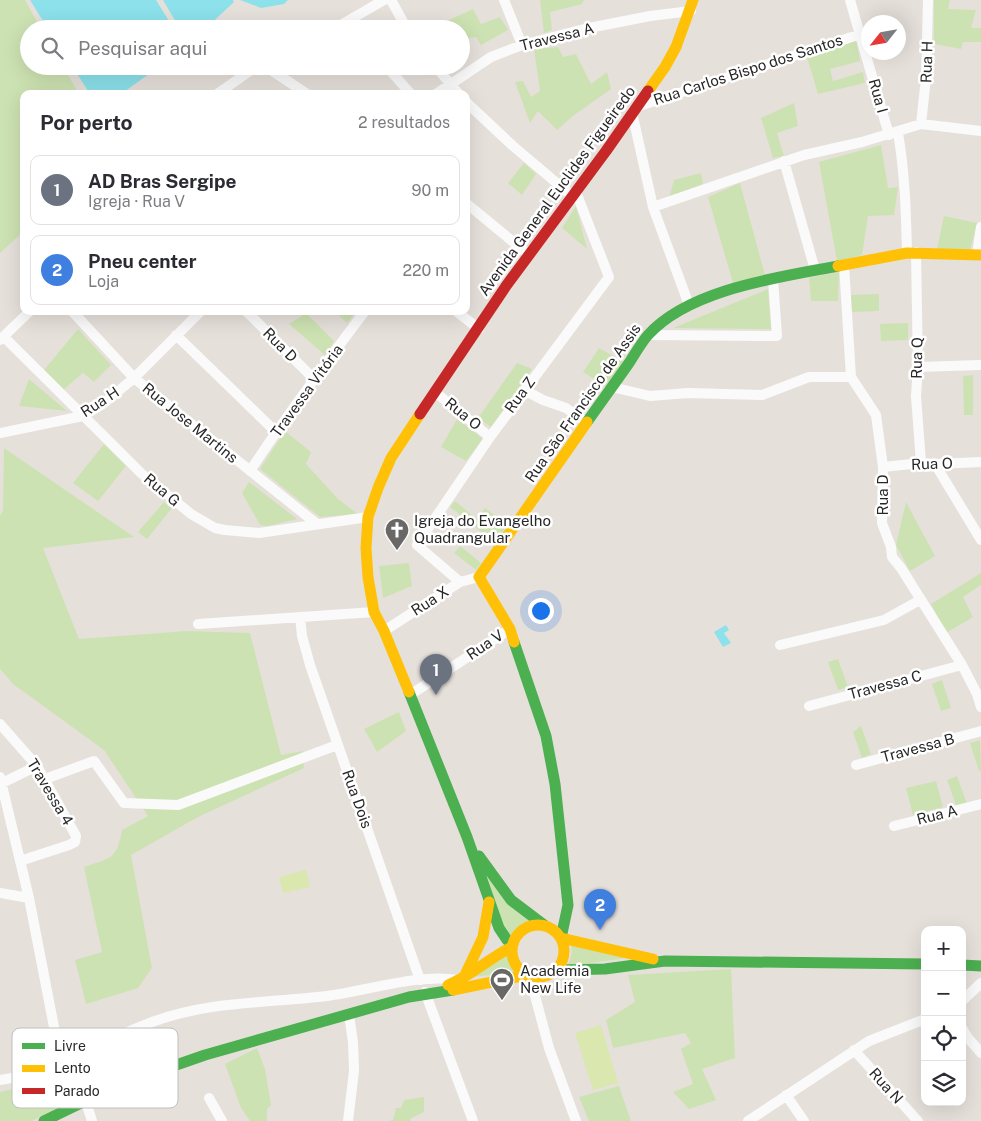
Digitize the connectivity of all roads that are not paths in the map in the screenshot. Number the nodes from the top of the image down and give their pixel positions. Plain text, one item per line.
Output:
1 (384, 0) edge
2 (391, 0) edge
3 (504, 0) edge
4 (850, 0) edge
5 (928, 0) edge
6 (373, 3) edge
7 (692, 5) edge
8 (349, 20) edge
9 (402, 20) edge
10 (861, 34) joint
11 (522, 45) junction
12 (869, 60) edge
13 (470, 71) edge
14 (244, 75) edge
15 (278, 75) edge
16 (394, 75) edge
17 (442, 75) edge
18 (464, 75) edge
19 (450, 84) junction
20 (223, 90) edge
21 (301, 90) edge
22 (407, 90) edge
23 (442, 90) edge
24 (455, 90) edge
25 (470, 106) edge
26 (634, 109) junction
27 (921, 124) junction
28 (981, 131) edge
29 (893, 134) junction
30 (784, 161) junction
31 (574, 194) junction
32 (470, 206) edge
33 (653, 207) junction
34 (981, 227) edge
35 (911, 253) junction
36 (529, 255) junction
37 (979, 255) edge
38 (844, 265) junction
39 (815, 270) junction
40 (773, 279) junction
41 (689, 305) junction
42 (26, 315) edge
43 (76, 315) edge
44 (197, 315) edge
45 (250, 315) edge
46 (362, 315) edge
47 (461, 315) edge
48 (479, 329) junction
49 (176, 335) junction
50 (648, 335) junction
51 (2, 339) edge
52 (981, 365) edge
53 (918, 366) junction
54 (851, 376) junction
55 (134, 378) junction
56 (314, 379) junction
57 (612, 387) junction
58 (524, 390) junction
59 (435, 392) junction
60 (83, 416) junction
61 (587, 423) junction
62 (276, 432) junction
63 (0, 433) edge
64 (490, 437) junction
65 (981, 462) edge
66 (921, 463) junction
67 (935, 464) junction
68 (883, 467) junction
69 (250, 471) junction
70 (368, 517) junction
71 (317, 524) junction
72 (981, 540) edge
73 (479, 577) junction
74 (460, 582) junction
75 (920, 600) junction
76 (374, 612) junction
77 (300, 617) junction
78 (198, 624) dead end
79 (510, 629) junction
80 (384, 630) junction
81 (780, 645) dead end
82 (962, 665) junction
83 (979, 694) edge
84 (410, 695) junction
85 (809, 706) dead end
86 (981, 707) edge
87 (0, 724) edge
88 (981, 731) edge
89 (337, 745) junction
90 (856, 765) dead end
91 (36, 766) junction
92 (44, 779) junction
93 (1, 781) edge
94 (981, 804) edge
95 (894, 826) dead end
96 (467, 837) junction
97 (20, 861) junction
98 (0, 893) edge
99 (29, 898) junction
100 (489, 902) junction
101 (544, 926) junction
102 (561, 938) junction
103 (512, 945) junction
104 (665, 961) junction
105 (921, 964) edge
106 (966, 965) edge
107 (981, 966) edge
108 (557, 970) junction
109 (528, 976) junction
110 (420, 980) junction
111 (463, 980) junction
112 (981, 983) edge
113 (423, 994) junction
114 (966, 997) edge
115 (348, 1015) junction
116 (921, 1020) edge
117 (54, 1028) edge
118 (137, 1028) edge
119 (966, 1035) edge
120 (854, 1050) junction
121 (981, 1053) edge
122 (178, 1064) edge
123 (786, 1095) junction
124 (209, 1098) dead end
125 (68, 1108) edge
126 (88, 1108) edge
127 (44, 1121) edge
128 (92, 1121) edge
129 (222, 1121) edge
130 (348, 1121) edge
131 (473, 1121) edge
132 (576, 1121) edge
133 (748, 1121) edge
134 (804, 1121) edge
135 (918, 1121) edge

1 - 6 street
2 - 9 street
3 - 11 street
4 - 10 street, Rua I
5 - 27 street, Rua H
6 - 8 street
7 - 11 street, Travessa A
7 - 26 main road, Avenida General Euclides Figueiredo
10 - 26 street, Rua Carlos Bispo dos Santos
11 - 13 street, Travessa A
12 - 29 street, Rua I
14 - 20 street
15 - 21 street
16 - 22 street
17 - 19 street
18 - 19 street, Travessa A
19 - 23 street, Travessa A
19 - 24 street
25 - 31 street
26 - 31 main road, Avenida General Euclides Figueiredo
26 - 33 street
27 - 28 street
27 - 29 street
29 - 30 street
29 - 35 street, Rua I
30 - 33 street
30 - 39 street
31 - 36 main road, Avenida General Euclides Figueiredo
31 - 58 street, Rua Z
32 - 36 street
33 - 41 street
34 - 37 street
35 - 37 main road, Rua São Francisco de Assis
35 - 38 main road, Rua São Francisco de Assis
35 - 53 street, Rua Q
36 - 48 main road, Avenida General Euclides Figueiredo
38 - 39 main road, Rua São Francisco de Assis
38 - 54 street, Rua D
39 - 40 main road, Rua São Francisco de Assis
40 - 41 main road, Rua São Francisco de Assis
40 - 50 street
41 - 50 main road, Rua São Francisco de Assis
42 - 51 street
43 - 55 street, Rua Jose Martins
44 - 49 street, Rua H
45 - 56 street, Rua D
46 - 56 street, Travessa Vitória
47 - 48 street
48 - 59 main road, Avenida General Euclides Figueiredo
49 - 55 street, Rua H
49 - 62 street
50 - 57 main road, Rua São Francisco de Assis
51 - 60 street, Rua G
52 - 53 street
53 - 66 street, Rua Q
54 - 57 street
54 - 68 street, Rua D
55 - 60 street, Rua H
55 - 69 street, Rua Jose Martins
56 - 62 street, Travessa Vitória
57 - 61 main road, Rua São Francisco de Assis
58 - 61 street
58 - 64 street, Rua Z
59 - 64 street, Rua O
59 - 70 main road, Avenida General Euclides Figueiredo
60 - 63 street, Rua H
60 - 71 street, Rua G
61 - 73 main road, Rua São Francisco de Assis
62 - 69 street, Travessa Vitória
64 - 74 street, Rua Z
65 - 67 street, Rua O
66 - 67 street, Rua O
66 - 68 street, Rua O
67 - 72 street
68 - 75 street, Rua D
69 - 71 street, Rua Jose Martins
70 - 71 street, Rua G
70 - 76 main road, Avenida General Euclides Figueiredo
73 - 74 street, Rua X
73 - 79 main road
74 - 80 street, Rua X
75 - 81 street
75 - 82 street, Rua D
76 - 77 street
76 - 80 main road, Avenida General Euclides Figueiredo
77 - 78 street
77 - 89 street, Rua Dois
79 - 84 street, Rua V
79 - 102 main road
80 - 84 main road, Avenida General Euclides Figueiredo
82 - 83 street, Rua D
82 - 85 street, Travessa C
83 - 86 street, Rua D
84 - 96 main road, Avenida General Euclides Figueiredo
87 - 91 street, Travessa 4
88 - 90 street, Travessa B
89 - 92 street
89 - 110 street, Rua Dois
91 - 92 street, Travessa 4
91 - 93 street
92 - 97 street, Travessa 4
93 - 97 street
94 - 95 street, Rua A
96 - 100 main road, Avenida General Euclides Figueiredo
96 - 101 main road, Avenida General Euclides Figueiredo
97 - 99 street
98 - 99 street
99 - 117 street
100 - 103 main road, Avenida General Euclides Figueiredo
100 - 111 main road
101 - 102 main road
101 - 103 main road
102 - 104 main road
102 - 108 main road
103 - 109 main road
103 - 111 main road
104 - 105 main road
104 - 108 main road
106 - 107 main road
108 - 109 main road
109 - 113 main road
109 - 132 street
110 - 111 street
110 - 118 street
111 - 113 main road
112 - 114 street
113 - 115 main road
113 - 131 street
115 - 122 main road
115 - 130 street
116 - 120 street
119 - 121 street
120 - 123 street
120 - 135 street, Rua N
123 - 133 street
123 - 134 street
124 - 129 street
125 - 127 main road
126 - 128 street

